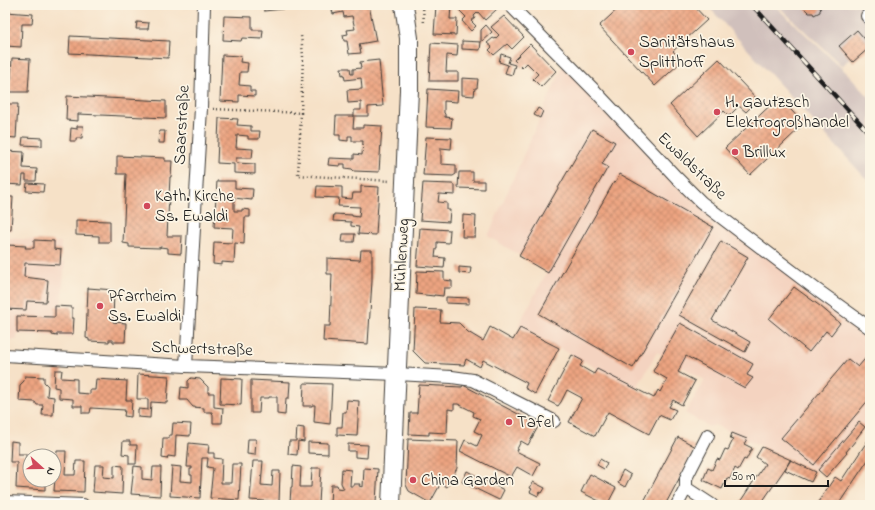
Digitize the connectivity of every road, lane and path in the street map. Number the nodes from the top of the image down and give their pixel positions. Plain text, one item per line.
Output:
1 (204, 5) edge
2 (404, 5) edge
3 (510, 5) edge
4 (301, 35) dead end
5 (201, 108) junction
6 (301, 113) junction
7 (393, 182) dead end
8 (870, 328) edge
9 (5, 355) edge
10 (186, 366) junction
11 (397, 374) junction
12 (554, 421) dead end
13 (708, 435) dead end
14 (686, 488) junction
15 (5, 502) edge
16 (83, 505) edge
17 (391, 505) edge
18 (677, 505) edge
19 (712, 505) edge

1 - 5 street, Saarstraße
2 - 11 main road, Mühlenweg
3 - 8 street, Ewaldstraße
4 - 6 path
5 - 6 path
5 - 10 street, Saarstraße
6 - 7 path
9 - 10 street, Schwertstraße
10 - 11 street, Schwertstraße
11 - 12 street, Schwertstraße
11 - 17 main road, Mühlenweg
13 - 14 street
14 - 18 street
14 - 19 street
15 - 16 street

